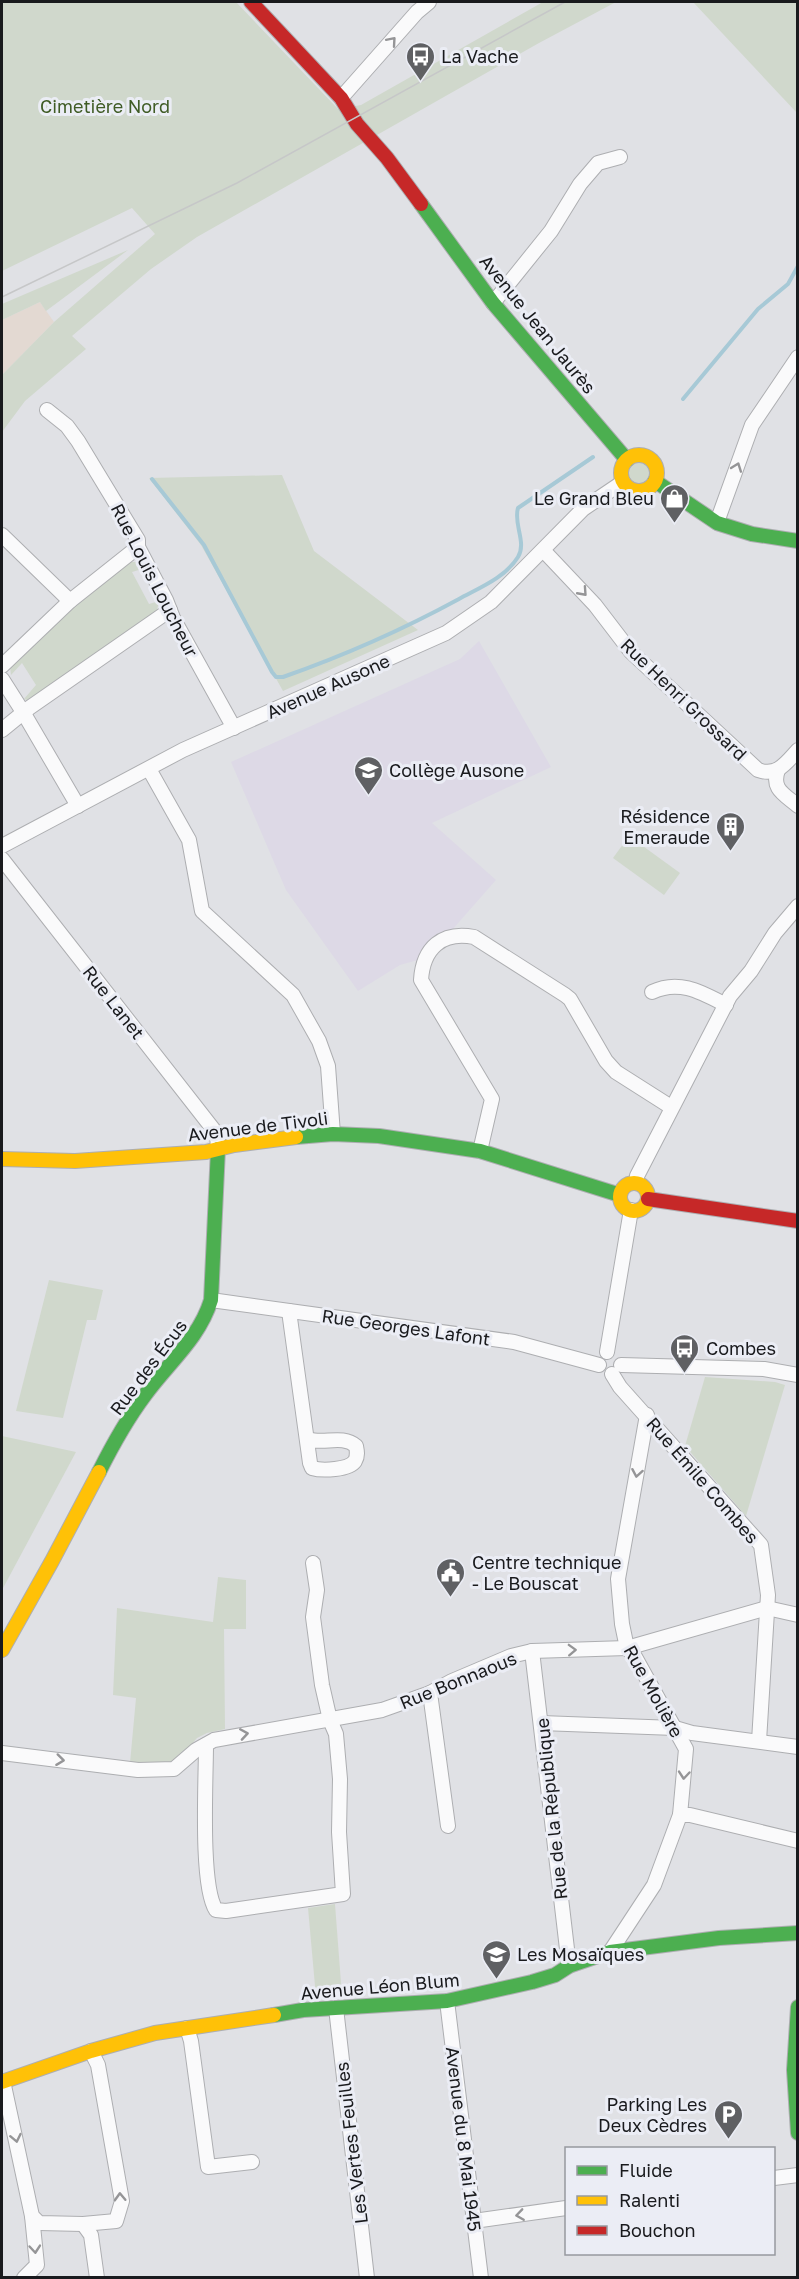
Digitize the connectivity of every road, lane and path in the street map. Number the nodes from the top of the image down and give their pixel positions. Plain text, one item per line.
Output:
1 (251, 2) edge
2 (429, 2) edge
3 (341, 98) junction
4 (620, 157) dead end
5 (493, 303) junction
6 (798, 357) edge
7 (47, 410) dead end
8 (627, 460) junction
9 (655, 481) junction
10 (623, 482) junction
11 (717, 522) junction
12 (2, 535) edge
13 (798, 541) edge
14 (138, 547) junction
15 (543, 550) junction
16 (70, 601) junction
17 (170, 610) junction
18 (2, 666) edge
19 (2, 679) edge
20 (23, 712) junction
21 (234, 728) junction
22 (2, 730) edge
23 (798, 750) edge
24 (149, 769) junction
25 (778, 770) junction
26 (78, 806) junction
27 (798, 806) edge
28 (2, 846) edge
29 (2, 859) edge
30 (798, 906) edge
31 (652, 992) dead end
32 (726, 1005) junction
33 (671, 1107) junction
34 (333, 1134) junction
35 (218, 1149) junction
36 (480, 1151) junction
37 (2, 1159) edge
38 (636, 1183) junction
39 (620, 1195) junction
40 (648, 1199) junction
41 (631, 1210) junction
42 (798, 1221) edge
43 (211, 1300) junction
44 (290, 1311) junction
45 (607, 1352) junction
46 (599, 1365) junction
47 (617, 1370) junction
48 (798, 1375) edge
49 (647, 1415) junction
50 (308, 1439) dead end
51 (313, 1563) dead end
52 (767, 1608) junction
53 (798, 1615) edge
54 (627, 1648) junction
55 (2, 1650) edge
56 (531, 1651) junction
57 (430, 1694) junction
58 (330, 1720) junction
59 (542, 1723) junction
60 (675, 1728) junction
61 (759, 1741) junction
62 (206, 1745) junction
63 (798, 1747) edge
64 (2, 1753) edge
65 (680, 1815) junction
66 (448, 1826) dead end
67 (797, 1836) edge
68 (798, 1933) edge
69 (610, 1952) junction
70 (569, 1966) junction
71 (447, 2001) junction
72 (798, 2007) edge
73 (336, 2008) junction
74 (187, 2028) junction
75 (91, 2051) junction
76 (2, 2082) edge
77 (798, 2133) edge
78 (252, 2162) dead end
79 (798, 2175) edge
80 (775, 2178) edge
81 (565, 2208) edge
82 (32, 2216) junction
83 (474, 2221) junction
84 (82, 2224) junction
85 (24, 2277) edge
86 (97, 2277) edge
87 (367, 2277) edge
88 (482, 2277) edge

1 - 3 street, Avenue Jean Jaurès
3 -> 2 street
3 - 5 street, Avenue Jean Jaurès
4 - 5 street
5 - 8 street, Avenue Jean Jaurès
11 -> 6 street
7 - 14 street, Rue Louis Loucheur
8 - 9 street
8 - 10 street
9 - 10 street
9 - 11 street
10 - 15 street, Avenue Ausone
11 - 13 street
12 - 16 street
14 - 16 street
14 - 17 street, Rue Louis Loucheur
15 - 21 street, Avenue Ausone
15 -> 25 street, Rue Henri Grossard
16 - 18 street
17 - 20 street
17 - 21 street, Rue Louis Loucheur
19 - 20 street
20 - 22 street
20 - 26 street
21 - 24 street, Avenue Ausone
23 - 25 street
24 - 26 street, Avenue Ausone
24 - 34 street
25 - 27 street
26 - 28 street, Avenue Ausone
29 - 35 street, Rue Lanet
30 - 32 street
31 - 32 street
32 - 33 street
33 - 36 street
33 - 38 street
34 - 35 street, Avenue de Tivoli
34 - 36 street, Avenue de Tivoli
35 - 37 street, Avenue de Tivoli
35 - 43 street, Rue des Écus
36 - 39 street, Avenue de Tivoli
38 - 39 street
38 - 40 street
39 - 41 street
40 - 41 street
40 - 42 street
41 - 45 street
43 - 44 street, Rue Georges Lafont
43 - 55 street, Rue des Écus
44 - 46 street, Rue Georges Lafont
44 - 50 street
45 - 46 street
45 - 47 street
46 - 47 street
47 - 48 street
47 - 49 street, Rue Émile Combes
49 - 52 street, Rue Émile Combes
49 -> 54 street, Rue Molière
51 - 58 street
52 - 53 street, Rue Bonnaous
52 - 54 street, Rue Bonnaous
52 - 61 street, Rue Émile Combes
56 -> 54 street, Rue Bonnaous
54 - 60 street, Rue Molière
56 - 57 street, Rue Bonnaous
56 - 59 street, Rue de la République
57 - 58 street, Rue Bonnaous
57 - 66 street
62 -> 58 street, Rue Bonnaous
58 - 62 street
59 - 60 street
59 - 70 street, Rue de la République
60 - 61 street
60 -> 65 street, Rue Molière
61 - 63 street
64 -> 62 street, Rue Bonnaous
65 - 67 street
65 - 69 street, Rue Molière
68 - 69 street, Avenue Léon Blum
69 - 70 street, Avenue Léon Blum
70 - 71 street, Avenue Léon Blum
71 - 73 street, Avenue Léon Blum
71 - 83 street, Avenue du 8 Mai 1945
72 - 77 street
73 - 74 street, Avenue Léon Blum
73 - 87 street, Les Vertes Feuilles
74 - 75 street, Avenue Léon Blum
74 - 78 street
75 - 76 street, Avenue Léon Blum
84 -> 75 street
76 -> 82 street
79 - 80 street
81 -> 83 street
82 - 84 street
82 -> 85 street
83 - 88 street, Avenue du 8 Mai 1945
84 - 86 street

